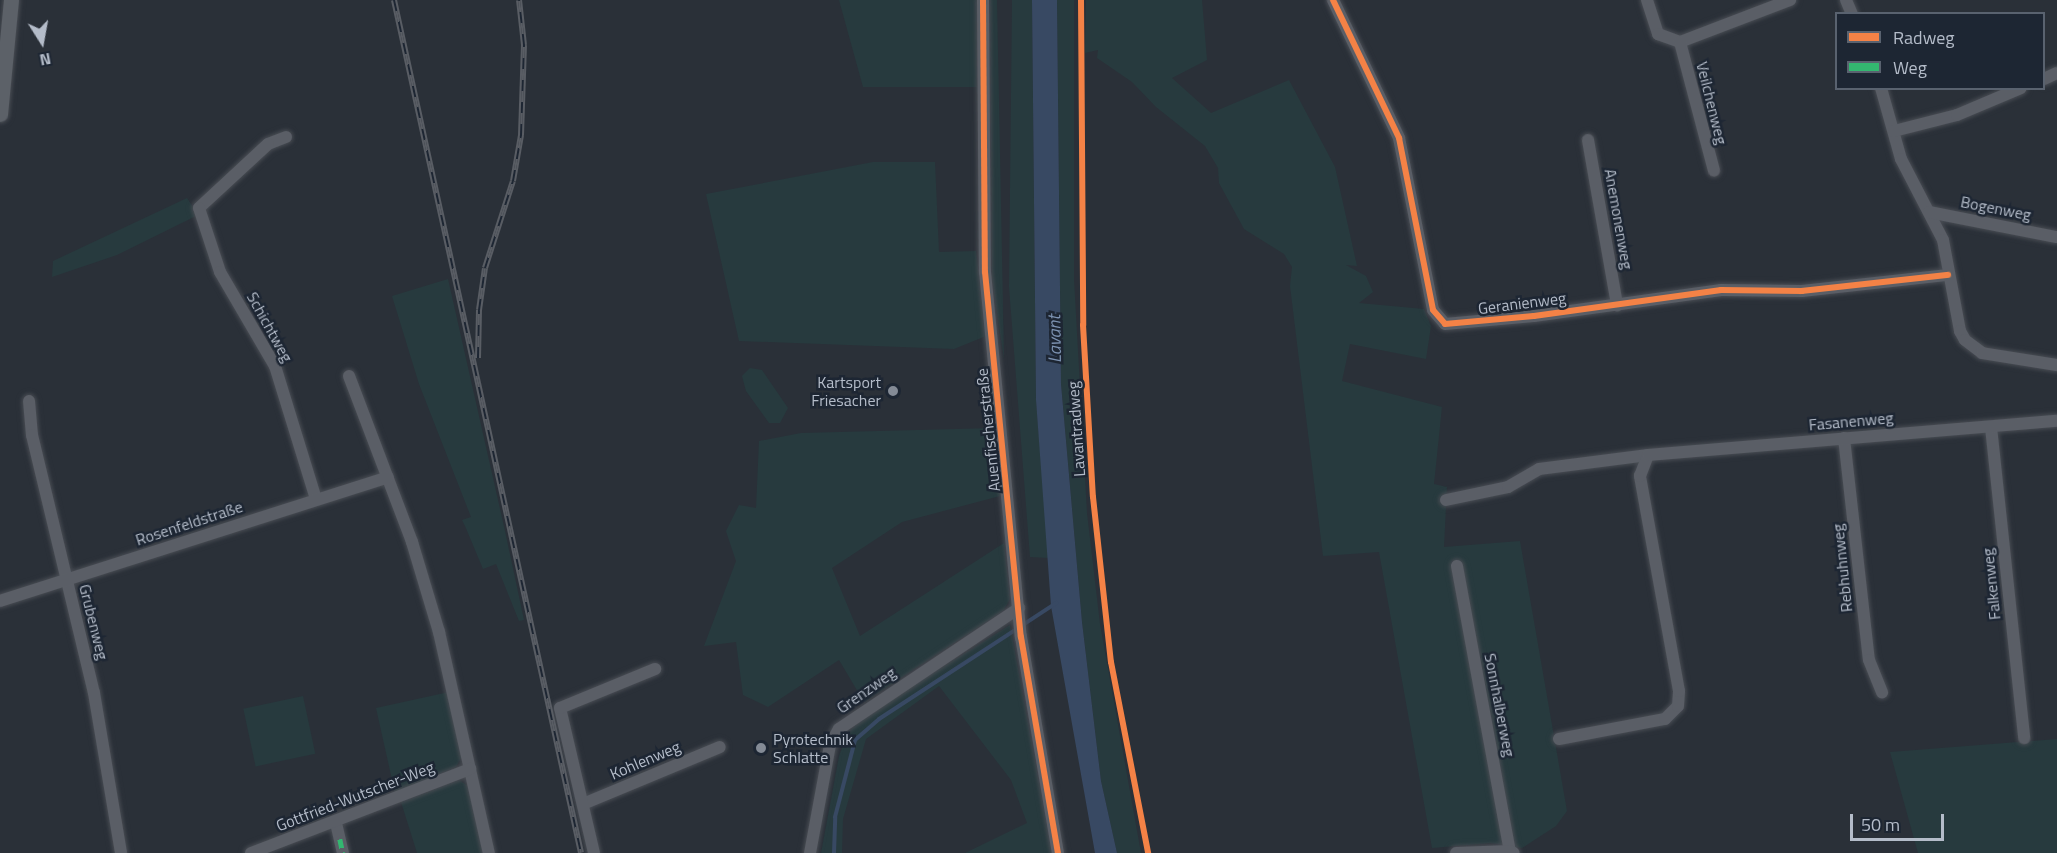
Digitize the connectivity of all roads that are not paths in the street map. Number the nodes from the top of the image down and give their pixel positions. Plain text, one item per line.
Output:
1 (10, 0) edge
2 (983, 0) edge
3 (1334, 0) edge
4 (1647, 0) edge
5 (1790, 0) edge
6 (1680, 42) junction
7 (1882, 90) edge
8 (2016, 90) edge
9 (2, 92) edge
10 (0, 114) edge
11 (1894, 131) junction
12 (286, 137) dead end
13 (1588, 140) dead end
14 (1714, 171) dead end
15 (1929, 212) junction
16 (2057, 237) edge
17 (1948, 275) junction
18 (1617, 305) junction
19 (2057, 365) edge
20 (349, 376) dead end
21 (29, 401) dead end
22 (2057, 421) edge
23 (1991, 427) junction
24 (1844, 438) junction
25 (1648, 456) junction
26 (388, 477) junction
27 (316, 499) junction
28 (1446, 500) dead end
29 (1457, 566) dead end
30 (66, 580) junction
31 (0, 602) edge
32 (1019, 612) junction
33 (655, 669) dead end
34 (1882, 693) dead end
35 (2024, 738) dead end
36 (1559, 739) dead end
37 (720, 747) dead end
38 (470, 769) junction
39 (583, 804) junction
40 (336, 823) junction
41 (1512, 852) edge
42 (121, 853) edge
43 (251, 853) edge
44 (343, 853) edge
45 (489, 853) edge
46 (594, 853) edge
47 (810, 853) edge
48 (1058, 853) edge
49 (1456, 853) edge

1 - 9 main road
2 - 32 street, Auenfischerstraße
3 - 18 street, Geranienweg
4 - 6 street
5 - 6 street
6 - 14 street, Veilchenweg
7 - 11 street
8 - 11 street
9 - 10 main road
11 - 15 street
12 - 27 street, Schichtweg
13 - 18 street, Anemonenweg
15 - 16 street, Bogenweg
15 - 17 street
17 - 18 street, Geranienweg
17 - 19 street
20 - 26 street
21 - 30 street, Grubenweg
22 - 23 street, Fasanenweg
23 - 24 street, Fasanenweg
23 - 35 street, Falkenweg
24 - 25 street, Fasanenweg
24 - 34 street, Rebhuhnweg
25 - 28 street, Fasanenweg
25 - 36 street
26 - 27 street, Rosenfeldstraße
26 - 38 street
27 - 30 street, Rosenfeldstraße
29 - 41 street, Sonnhalberweg
30 - 31 street, Rosenfeldstraße
30 - 42 street, Grubenweg
32 - 47 street, Grenzweg
32 - 48 street, Auenfischerstraße
33 - 39 street
37 - 39 street, Kohlenweg
38 - 40 street, Gottfried-Wutscher-Weg
38 - 45 street
39 - 46 street
40 - 43 street, Gottfried-Wutscher-Weg
40 - 44 street
41 - 49 street, Sonnhalberweg

